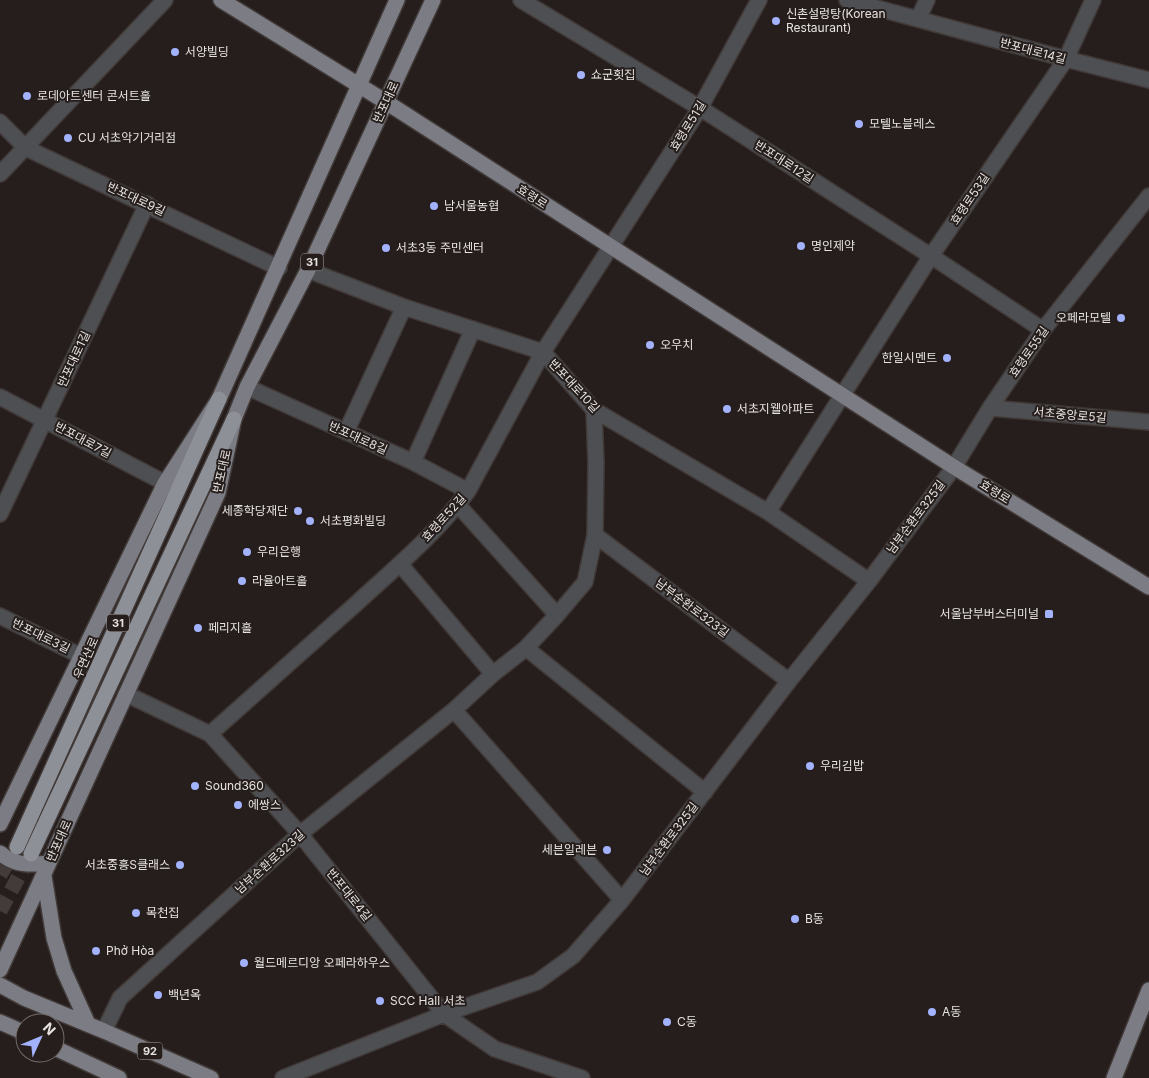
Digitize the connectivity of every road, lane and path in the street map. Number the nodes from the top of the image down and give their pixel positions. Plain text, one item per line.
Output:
1 (165, 0) edge
2 (221, 0) edge
3 (397, 0) edge
4 (433, 0) edge
5 (521, 0) edge
6 (759, 0) edge
7 (847, 0) edge
8 (927, 0) edge
9 (1093, 0) edge
10 (918, 19) junction
11 (1066, 59) junction
12 (1149, 80) edge
13 (360, 87) junction
14 (386, 102) junction
15 (700, 108) junction
16 (0, 122) edge
17 (26, 148) junction
18 (0, 174) edge
19 (1149, 196) edge
20 (146, 204) junction
21 (611, 247) junction
22 (931, 256) junction
23 (279, 268) junction
24 (308, 270) junction
25 (404, 307) junction
26 (473, 329) junction
27 (1043, 330) junction
28 (543, 352) junction
29 (247, 387) junction
30 (843, 395) junction
31 (0, 397) edge
32 (219, 398) junction
33 (990, 408) junction
34 (594, 410) junction
35 (234, 419) junction
36 (45, 420) junction
37 (1149, 422) edge
38 (346, 432) junction
39 (412, 462) junction
40 (954, 467) junction
41 (165, 483) junction
42 (468, 491) junction
43 (458, 505) junction
44 (1, 510) edge
45 (768, 512) junction
46 (595, 535) junction
47 (400, 564) junction
48 (869, 581) junction
49 (1149, 587) edge
50 (558, 615) junction
51 (0, 616) edge
52 (526, 648) junction
53 (81, 656) junction
54 (493, 674) junction
55 (789, 681) junction
56 (126, 694) junction
57 (454, 710) junction
58 (210, 734) junction
59 (705, 792) junction
60 (0, 824) edge
61 (300, 834) junction
62 (0, 853) edge
63 (46, 869) junction
64 (622, 900) junction
65 (0, 970) edge
66 (0, 985) edge
67 (1149, 990) edge
68 (444, 1014) junction
69 (0, 1022) edge
70 (88, 1024) junction
71 (15, 1029) edge
72 (104, 1031) junction
73 (65, 1053) edge
74 (119, 1078) edge
75 (211, 1078) edge
76 (282, 1078) edge
77 (582, 1078) edge
78 (1114, 1078) edge

1 - 17 street
2 - 13 main road, 효령로
3 - 13 main road
4 - 14 main road, 반포대로 / 31
5 - 15 street, 반포대로12길
6 - 15 street, 효령로51길
7 - 10 street, 반포대로14길
8 - 10 street
9 - 11 street, 효령로53길
10 - 11 street, 반포대로14길
11 - 12 street, 반포대로14길
11 - 22 street, 효령로53길
13 - 14 main road, 효령로
13 - 23 main road
14 - 21 main road, 효령로
14 - 24 main road, 반포대로 / 31
15 - 21 street, 효령로51길
15 - 22 street, 반포대로12길
16 - 17 street, 반포대로9길
17 - 18 street
17 - 20 street, 반포대로9길
19 - 27 street, 효령로55길
20 - 23 street, 반포대로9길
20 - 36 street, 반포대로1길
21 - 28 street, 효령로52길
21 - 30 main road, 효령로
22 - 27 street, 반포대로12길
22 - 30 street, 효령로53길
23 - 32 main road
24 - 25 street, 반포대로10길
24 - 29 main road, 반포대로 / 31
25 - 26 street, 반포대로10길
25 - 38 street
26 - 28 street, 반포대로10길
26 - 39 street
27 - 33 street, 효령로55길
28 - 34 street, 반포대로10길
28 - 42 street, 효령로52길
29 - 35 main road, 반포대로 / 31
29 - 38 street, 반포대로8길
30 - 40 main road, 효령로
30 - 45 street
31 - 36 street, 반포대로7길
32 - 35 highway, 우면산로 / 31
32 - 41 main road
33 - 37 street, 서초중앙로5길
33 - 40 street, 효령로55길
34 - 45 street, 반포대로10길
34 - 46 street, 남부순환로323길
35 - 56 main road, 반포대로
36 - 41 street, 반포대로7길
36 - 44 street, 반포대로1길
38 - 39 street, 반포대로8길
39 - 42 street, 반포대로8길
40 - 48 street, 남부순환로325길
40 - 49 main road, 효령로
41 - 53 main road
42 - 43 street, 효령로52길
43 - 47 street, 효령로52길
43 - 50 street
45 - 48 street, 반포대로10길
46 - 50 street, 남부순환로323길
46 - 55 street, 남부순환로323길
47 - 54 street
47 - 58 street, 효령로52길
48 - 55 street, 남부순환로325길
50 - 52 street, 남부순환로323길
51 - 53 street, 반포대로3길
52 - 54 street, 남부순환로323길
52 - 59 street
53 - 60 main road
54 - 57 street, 남부순환로323길
55 - 59 street, 남부순환로325길
56 - 58 street, 반포대로4길
56 - 63 main road, 반포대로
57 - 61 street, 남부순환로323길
57 - 64 street
58 - 61 street, 반포대로4길
59 - 64 street, 남부순환로325길
61 - 68 street, 반포대로4길
61 - 72 street, 남부순환로323길
62 - 63 main road
63 - 65 main road, 반포대로
63 - 70 main road
64 - 68 street, 남부순환로325길
66 - 70 main road, 92
67 - 78 main road
68 - 76 street, 남부순환로325길
68 - 77 street, 반포대로4길
69 - 71 main road
70 - 72 main road, 92
72 - 75 main road, 92
73 - 74 main road

